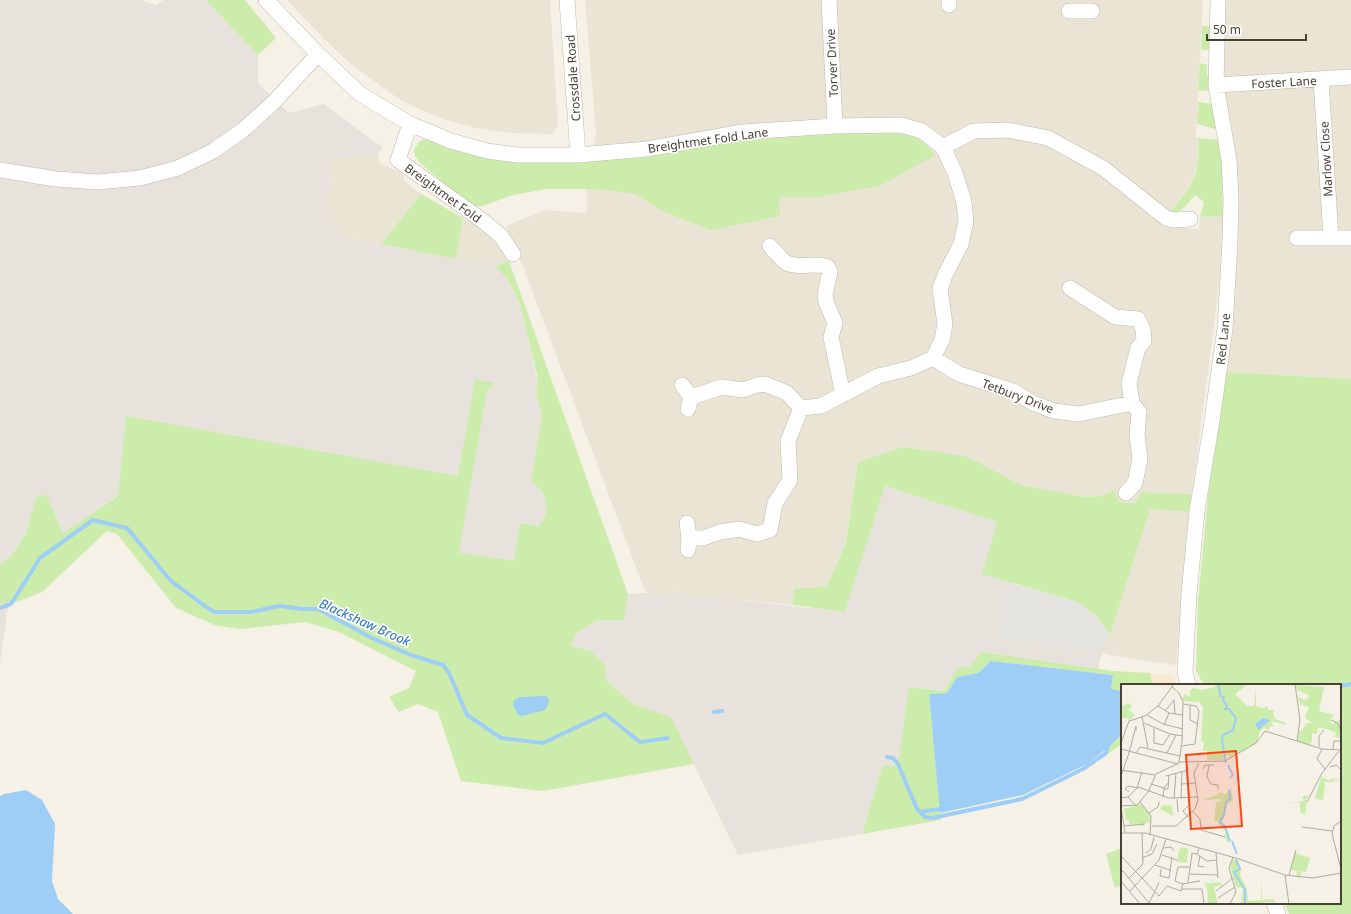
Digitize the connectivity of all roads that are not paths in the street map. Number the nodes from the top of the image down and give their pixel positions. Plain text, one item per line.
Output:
1 (266, 0) edge
2 (567, 0) edge
3 (828, 0) edge
4 (1218, 0) edge
5 (318, 54) junction
6 (1351, 77) edge
7 (1321, 80) junction
8 (1216, 85) junction
9 (410, 124) junction
10 (835, 126) junction
11 (943, 147) junction
12 (578, 155) junction
13 (0, 170) edge
14 (1190, 219) dead end
15 (1297, 238) dead end
16 (1331, 238) junction
17 (1351, 238) edge
18 (767, 245) dead end
19 (513, 254) dead end
20 (1066, 287) dead end
21 (933, 358) junction
22 (843, 395) junction
23 (687, 397) dead end
24 (1132, 403) junction
25 (801, 408) junction
26 (1126, 493) dead end
27 (688, 537) dead end
28 (1187, 681) edge
29 (1274, 904) edge
30 (1278, 914) edge

1 - 5 street, Breightmet Fold Lane
2 - 12 street, Crossdale Road
3 - 10 street, Torver Drive
4 - 8 street, Red Lane
5 - 9 street, Breightmet Fold Lane
5 - 13 street
6 - 7 street, Foster Lane
7 - 8 street, Foster Lane
7 - 16 street, Marlow Close
8 - 28 street, Red Lane
9 - 12 street, Breightmet Fold Lane
9 - 19 street, Breightmet Fold
10 - 11 street, Breightmet Fold Lane
10 - 12 street, Breightmet Fold Lane
11 - 14 street
11 - 21 street
15 - 16 street
16 - 17 street
18 - 22 street
20 - 24 street
21 - 22 street
21 - 24 street, Tetbury Drive
22 - 25 street
23 - 25 street
24 - 26 street
25 - 27 street
29 - 30 street

